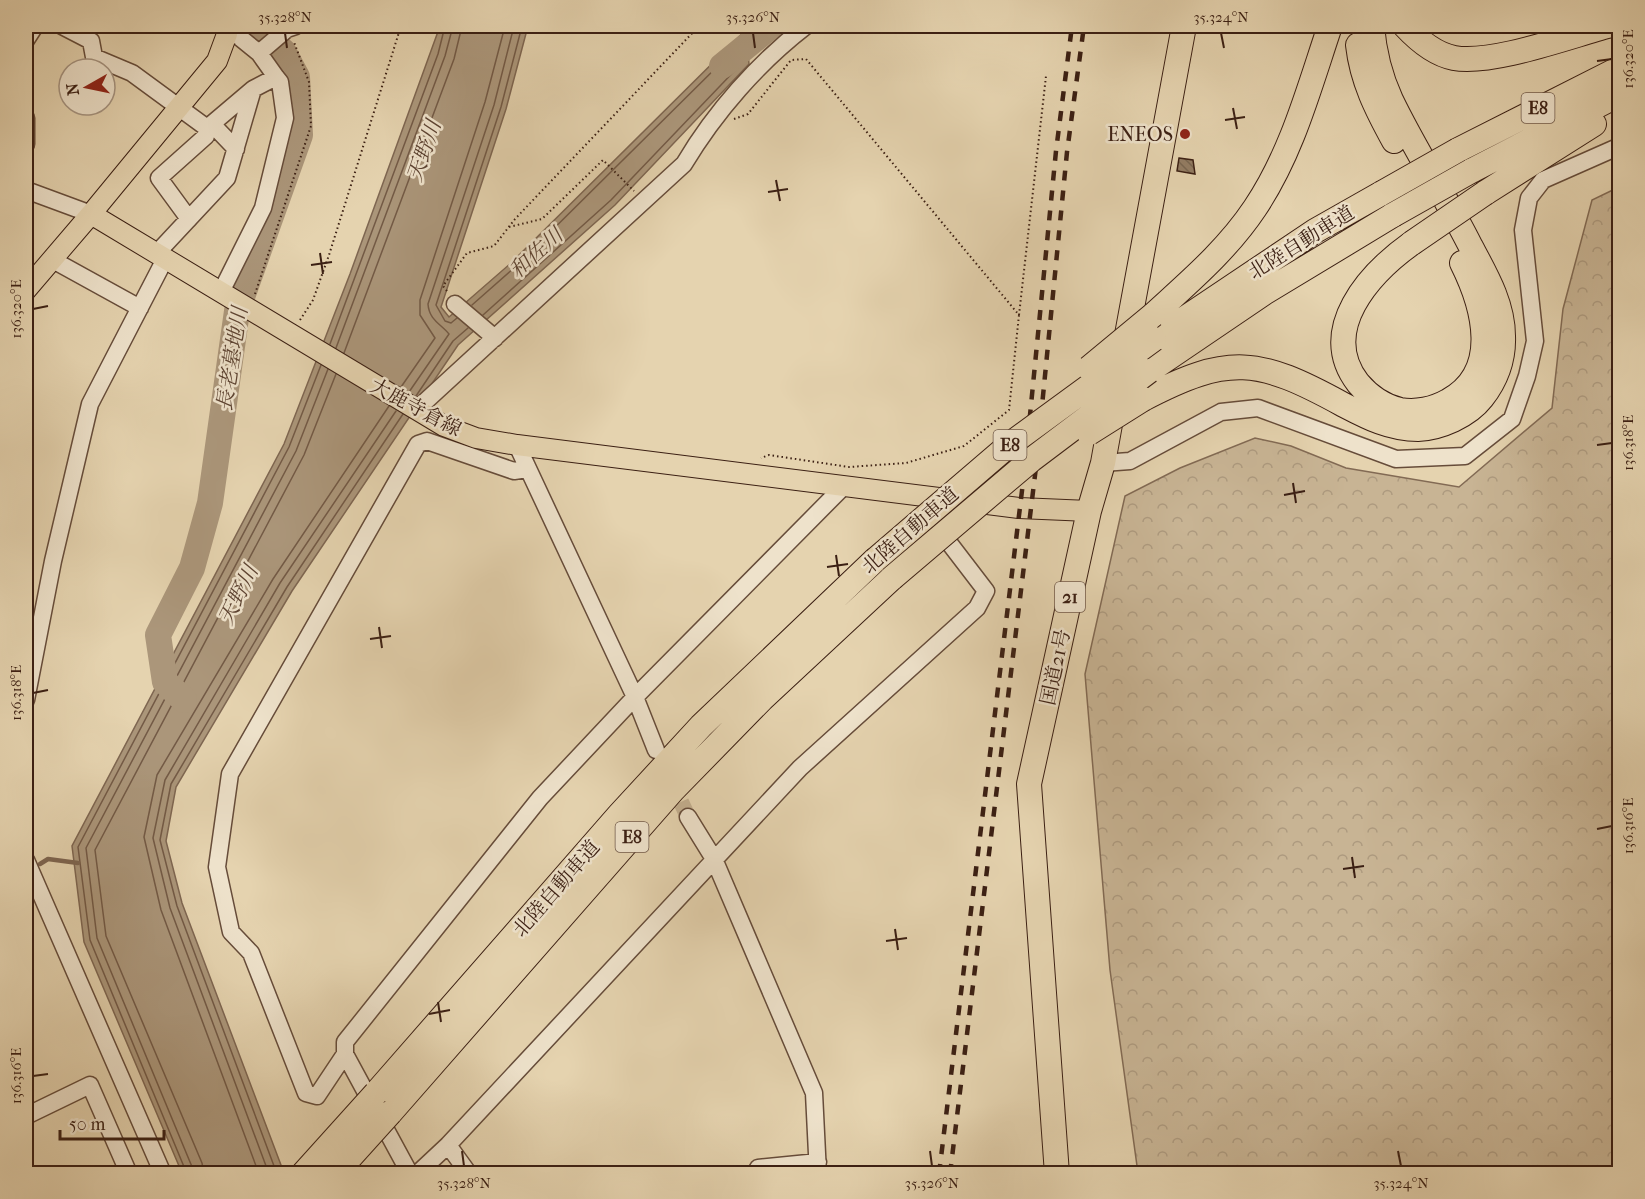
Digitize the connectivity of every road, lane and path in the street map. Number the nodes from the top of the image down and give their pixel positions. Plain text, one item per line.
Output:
1 (35, 26) edge
2 (62, 26) edge
3 (401, 26) edge
4 (699, 26) edge
5 (806, 26) edge
6 (1184, 26) edge
7 (1330, 26) edge
8 (1356, 26) edge
9 (1372, 26) edge
10 (1405, 26) edge
11 (1608, 26) edge
12 (227, 28) edge
13 (289, 29) edge
14 (26, 40) edge
15 (261, 51) junction
16 (1620, 68) edge
17 (1046, 76) dead end
18 (276, 77) junction
19 (254, 88) junction
20 (1620, 94) edge
21 (179, 106) junction
22 (1620, 109) edge
23 (26, 118) edge
24 (711, 121) junction
25 (209, 126) junction
26 (26, 144) edge
27 (1620, 146) edge
28 (236, 148) junction
29 (26, 190) edge
30 (634, 191) dead end
31 (91, 214) junction
32 (189, 219) junction
33 (509, 227) junction
34 (161, 256) junction
35 (51, 259) junction
36 (26, 290) edge
37 (221, 292) junction
38 (455, 304) joint
39 (140, 308) junction
40 (1019, 315) junction
41 (292, 335) junction
42 (489, 335) junction
43 (411, 407) junction
44 (517, 445) junction
45 (753, 461) dead end
46 (1103, 463) junction
47 (527, 469) junction
48 (844, 486) junction
49 (913, 496) junction
50 (936, 507) junction
51 (1089, 511) junction
52 (894, 581) junction
53 (635, 697) junction
54 (26, 700) edge
55 (656, 750) dead end
56 (688, 817) tunnel mouth
57 (714, 859) junction
58 (26, 860) edge
59 (345, 1054) junction
60 (383, 1103) junction
61 (26, 1116) edge
62 (448, 1145) junction
63 (818, 1168) edge
64 (129, 1173) edge
65 (163, 1173) edge
66 (303, 1173) edge
67 (335, 1173) edge
68 (410, 1173) edge
69 (417, 1173) edge
70 (469, 1173) edge
71 (758, 1173) edge
72 (1057, 1173) edge

1 - 14 street
2 - 21 street
3 - 41 path
4 - 33 path
5 - 24 street
6 - 46 highway, 国道21号 / 21
7 - 50 highway, bridge
8 - 22 highway, bridge
9 - 52 highway, bridge
10 - 11 highway
12 - 15 street
12 - 21 main road
13 - 15 street
15 - 18 street
16 - 50 highway, 北陸自動車道 / E8, bridge
17 - 40 path
18 - 19 street
18 - 37 street
19 - 25 street
19 - 28 street
20 - 52 highway, 北陸自動車道 / E8, bridge
21 - 25 street
21 - 31 main road
23 - 26 street
24 - 40 path
24 - 42 street
25 - 28 street
25 - 32 street
27 - 46 street
28 - 32 street
29 - 31 street
30 - 33 path
31 - 34 main road, 大鹿寺倉線
31 - 35 main road
32 - 34 street
33 - 38 path
34 - 37 main road, 大鹿寺倉線
34 - 39 street
35 - 36 main road
35 - 39 street
37 - 41 main road, 大鹿寺倉線
38 - 42 street
39 - 54 street
40 - 45 path
41 - 43 main road, 大鹿寺倉線
42 - 43 street
43 - 44 main road, 大鹿寺倉線
44 - 47 street
44 - 48 main road, 大鹿寺倉線
46 - 51 highway, 国道21号 / 21
47 - 53 street
47 - 59 street
48 - 49 main road, 大鹿寺倉線
48 - 53 street
49 - 51 main road, 大鹿寺倉線
49 - 57 street
50 - 60 highway, 北陸自動車道 / E8, bridge
51 - 72 highway, 国道21号 / 21
52 - 60 highway, 北陸自動車道 / E8
53 - 55 street
53 - 59 street
56 - 57 street
57 - 62 street
57 - 63 street
58 - 65 street
59 - 68 street
60 - 66 highway, 北陸自動車道 / E8, bridge
60 - 67 highway, 北陸自動車道 / E8, bridge
61 - 64 street
62 - 69 street
62 - 70 street
63 - 71 street

